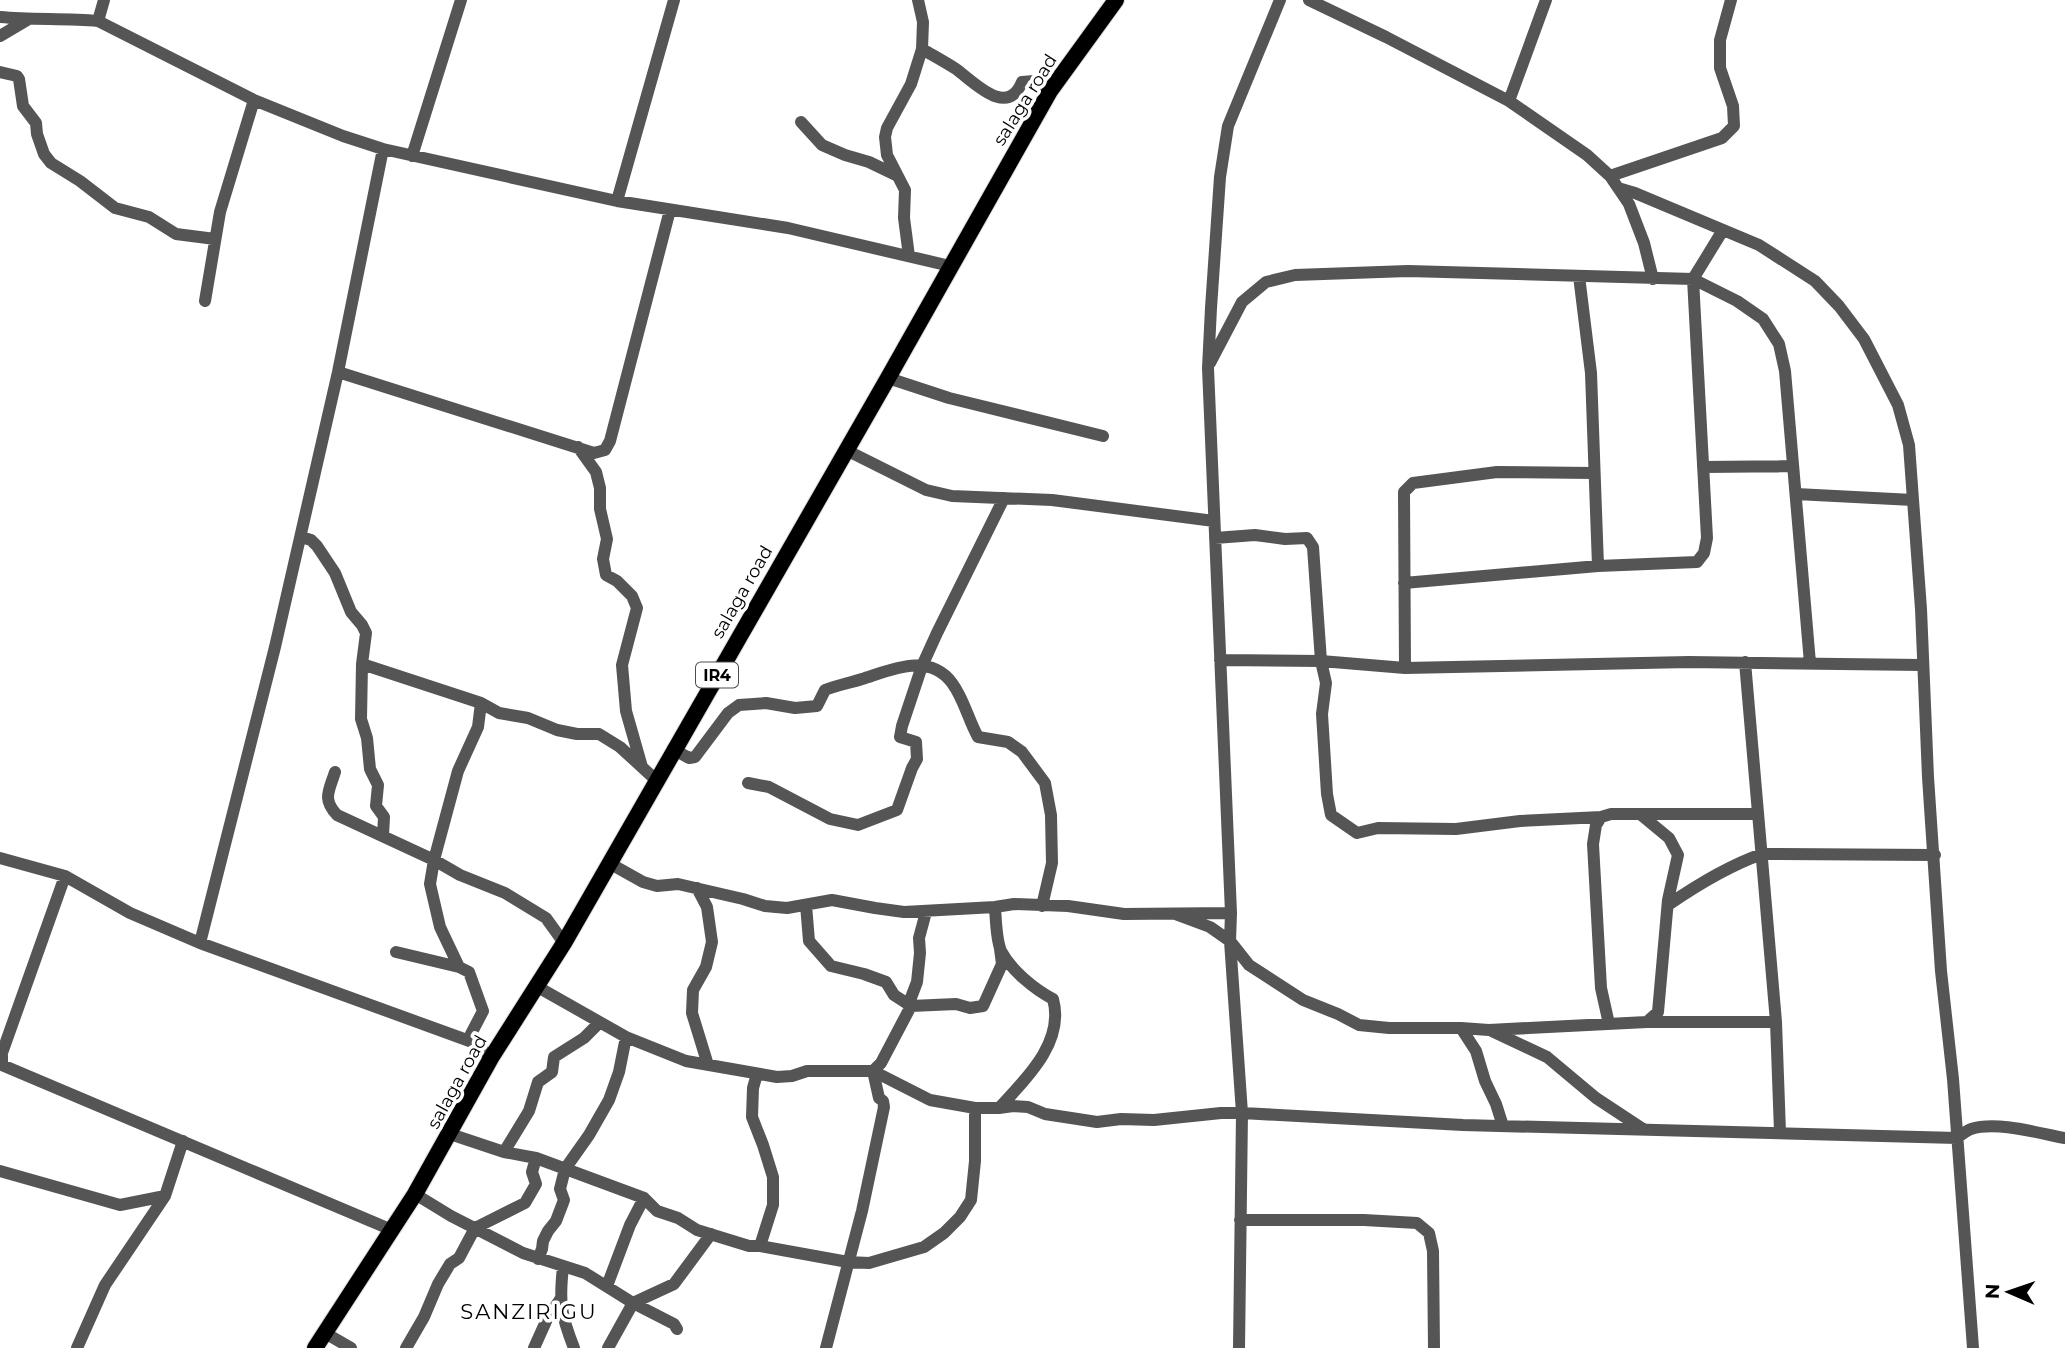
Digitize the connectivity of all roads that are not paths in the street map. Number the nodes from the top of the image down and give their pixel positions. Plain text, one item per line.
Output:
1 (104, 0) edge
2 (461, 0) edge
3 (674, 0) edge
4 (918, 0) edge
5 (1116, 0) edge
6 (1280, 0) edge
7 (1309, 0) edge
8 (1546, 0) edge
9 (1731, 0) edge
10 (0, 17) edge
11 (27, 19) junction
12 (98, 21) junction
13 (0, 36) edge
14 (922, 50) junction
15 (0, 72) edge
16 (1050, 91) junction
17 (254, 100) junction
18 (1509, 101) junction
19 (801, 121) dead end
20 (383, 149) junction
21 (411, 156) junction
22 (897, 175) junction
23 (1610, 176) junction
24 (1618, 188) junction
25 (617, 201) junction
26 (670, 210) junction
27 (1723, 230) junction
28 (215, 239) junction
29 (909, 256) junction
30 (950, 266) junction
31 (1578, 276) junction
32 (1653, 279) junction
33 (1693, 279) junction
34 (205, 301) dead end
35 (1208, 368) junction
36 (338, 372) junction
37 (888, 378) junction
38 (1103, 436) dead end
39 (578, 447) junction
40 (846, 450) junction
41 (1793, 466) junction
42 (1703, 467) junction
43 (1594, 473) junction
44 (1796, 494) junction
45 (1004, 498) junction
46 (1913, 500) junction
47 (1214, 521) junction
48 (300, 537) junction
49 (1214, 538) junction
50 (1598, 566) junction
51 (1404, 583) junction
52 (1220, 660) junction
53 (1321, 661) junction
54 (1745, 662) junction
55 (1810, 663) junction
56 (362, 664) junction
57 (1922, 664) junction
58 (922, 666) junction
59 (1405, 668) junction
60 (481, 703) junction
61 (673, 750) junction
62 (642, 767) junction
63 (335, 772) dead end
64 (656, 780) junction
65 (748, 783) dead end
66 (1640, 814) junction
67 (1758, 814) junction
68 (1601, 817) junction
69 (383, 836) junction
70 (1762, 854) junction
71 (1935, 855) junction
72 (0, 858) edge
73 (433, 860) junction
74 (609, 863) junction
75 (65, 876) junction
76 (697, 888) junction
77 (806, 905) junction
78 (1668, 905) junction
79 (1042, 906) junction
80 (995, 907) junction
81 (926, 912) junction
82 (1231, 913) junction
83 (1175, 914) junction
84 (1230, 941) junction
85 (201, 943) junction
86 (564, 943) junction
87 (1000, 949) junction
88 (396, 952) dead end
89 (459, 967) junction
90 (536, 986) junction
91 (910, 1004) junction
92 (1647, 1022) junction
93 (1776, 1022) junction
94 (599, 1023) junction
95 (1609, 1024) junction
96 (1461, 1028) junction
97 (1489, 1030) junction
98 (626, 1037) junction
99 (475, 1043) junction
100 (491, 1058) junction
101 (708, 1065) junction
102 (873, 1071) junction
103 (757, 1074) junction
104 (975, 1108) junction
105 (999, 1108) junction
106 (1242, 1113) junction
107 (1503, 1126) junction
108 (1644, 1129) junction
109 (1780, 1132) junction
110 (450, 1134) junction
111 (1957, 1138) junction
112 (2065, 1138) edge
113 (183, 1141) junction
114 (504, 1152) junction
115 (536, 1158) junction
116 (565, 1169) junction
117 (0, 1171) edge
118 (415, 1194) junction
119 (165, 1195) junction
120 (644, 1198) junction
121 (1241, 1220) junction
122 (475, 1228) junction
123 (392, 1230) junction
124 (711, 1234) junction
125 (760, 1246) junction
126 (538, 1259) junction
127 (848, 1262) junction
128 (563, 1267) junction
129 (607, 1286) junction
130 (561, 1298) junction
131 (633, 1303) junction
132 (677, 1329) dead end
133 (325, 1333) junction
134 (77, 1348) edge
135 (315, 1348) edge
136 (351, 1348) edge
137 (406, 1348) edge
138 (534, 1348) edge
139 (574, 1348) edge
140 (608, 1348) edge
141 (826, 1348) edge
142 (1239, 1348) edge
143 (1434, 1348) edge
144 (1973, 1348) edge

1 - 12 street
2 - 21 street
3 - 25 street
4 - 14 street
5 - 16 main road, salaga road / IR4
6 - 35 street
7 - 18 street
8 - 18 street
9 - 23 street
10 - 11 street
11 - 12 street
11 - 13 street
12 - 17 street
14 - 16 street
14 - 22 street
15 - 28 street
16 - 30 main road, salaga road / IR4
17 - 20 street
17 - 28 street
18 - 23 street
19 - 22 street
20 - 21 street
20 - 36 street
21 - 25 street
22 - 29 street
23 - 24 street
24 - 27 street
24 - 32 street
25 - 26 street
26 - 29 street
26 - 39 street
27 - 33 street
27 - 46 street
28 - 34 street
29 - 30 street
30 - 37 main road, salaga road / IR4
31 - 32 street
31 - 35 street
31 - 43 street
32 - 33 street
33 - 41 street
33 - 42 street
35 - 47 street
36 - 39 street
36 - 48 street
37 - 38 street
37 - 40 main road, salaga road / IR4
39 - 62 street
40 - 45 street
40 - 61 main road, salaga road / IR4
41 - 42 street
41 - 44 street
42 - 50 street
43 - 50 street
43 - 51 street
44 - 46 street
44 - 55 street
45 - 47 street
45 - 58 street
46 - 57 street
47 - 49 street
48 - 56 street
48 - 85 street
49 - 52 street
49 - 53 street
50 - 51 street
51 - 59 street
52 - 53 street
52 - 82 street
53 - 59 street
53 - 68 street
54 - 55 street
54 - 59 street
54 - 67 street
55 - 57 street
56 - 60 street
56 - 69 street
57 - 71 street
58 - 61 street
58 - 65 street
58 - 79 street
60 - 62 street
60 - 73 street
61 - 64 main road, salaga road / IR4
62 - 64 street
63 - 69 street
64 - 74 main road, salaga road / IR4
66 - 67 street
66 - 68 street
66 - 78 street
67 - 70 street
68 - 95 street
69 - 73 street
70 - 71 street
70 - 78 street
70 - 93 street
71 - 111 street
72 - 75 street
73 - 86 street
73 - 89 street
74 - 76 street
74 - 86 main road, salaga road / IR4
75 - 85 street
75 - 113 street
76 - 77 street
76 - 101 street
77 - 81 street
77 - 91 street
78 - 92 street
79 - 80 street
79 - 83 street
80 - 81 street
80 - 87 street
81 - 91 street
82 - 83 street
82 - 84 street
83 - 84 street
84 - 96 street
84 - 106 street
85 - 99 street
86 - 90 main road, salaga road / IR4
87 - 91 street
87 - 105 street
88 - 89 street
89 - 99 street
90 - 94 street
90 - 100 main road, salaga road / IR4
91 - 102 street
92 - 93 street
92 - 95 street
93 - 109 street
94 - 98 street
94 - 114 street
95 - 97 street
96 - 97 street
96 - 107 street
97 - 108 street
98 - 101 street
98 - 116 street
99 - 100 street
100 - 110 main road, salaga road / IR4
101 - 103 street
102 - 103 street
102 - 104 street
102 - 127 street
103 - 125 street
104 - 105 street
104 - 127 street
105 - 106 street
106 - 107 street
106 - 121 street
107 - 108 street
108 - 109 street
109 - 111 street
110 - 114 street
110 - 118 main road, salaga road / IR4
111 - 112 street
111 - 144 street
113 - 119 street
113 - 123 street
114 - 115 street
115 - 116 street
115 - 122 street
116 - 120 street
116 - 126 street
117 - 119 street
118 - 122 street
118 - 123 main road, salaga road / IR4
119 - 134 street
120 - 124 street
120 - 129 street
121 - 142 street
121 - 143 street
122 - 126 street
122 - 137 street
123 - 133 main road, salaga road / IR4
124 - 125 street
124 - 131 street
125 - 127 street
126 - 128 street
127 - 141 street
128 - 129 street
128 - 130 street
129 - 131 street
130 - 138 street
130 - 139 street
131 - 132 street
131 - 140 street
133 - 135 main road, salaga road / IR4
133 - 136 street

